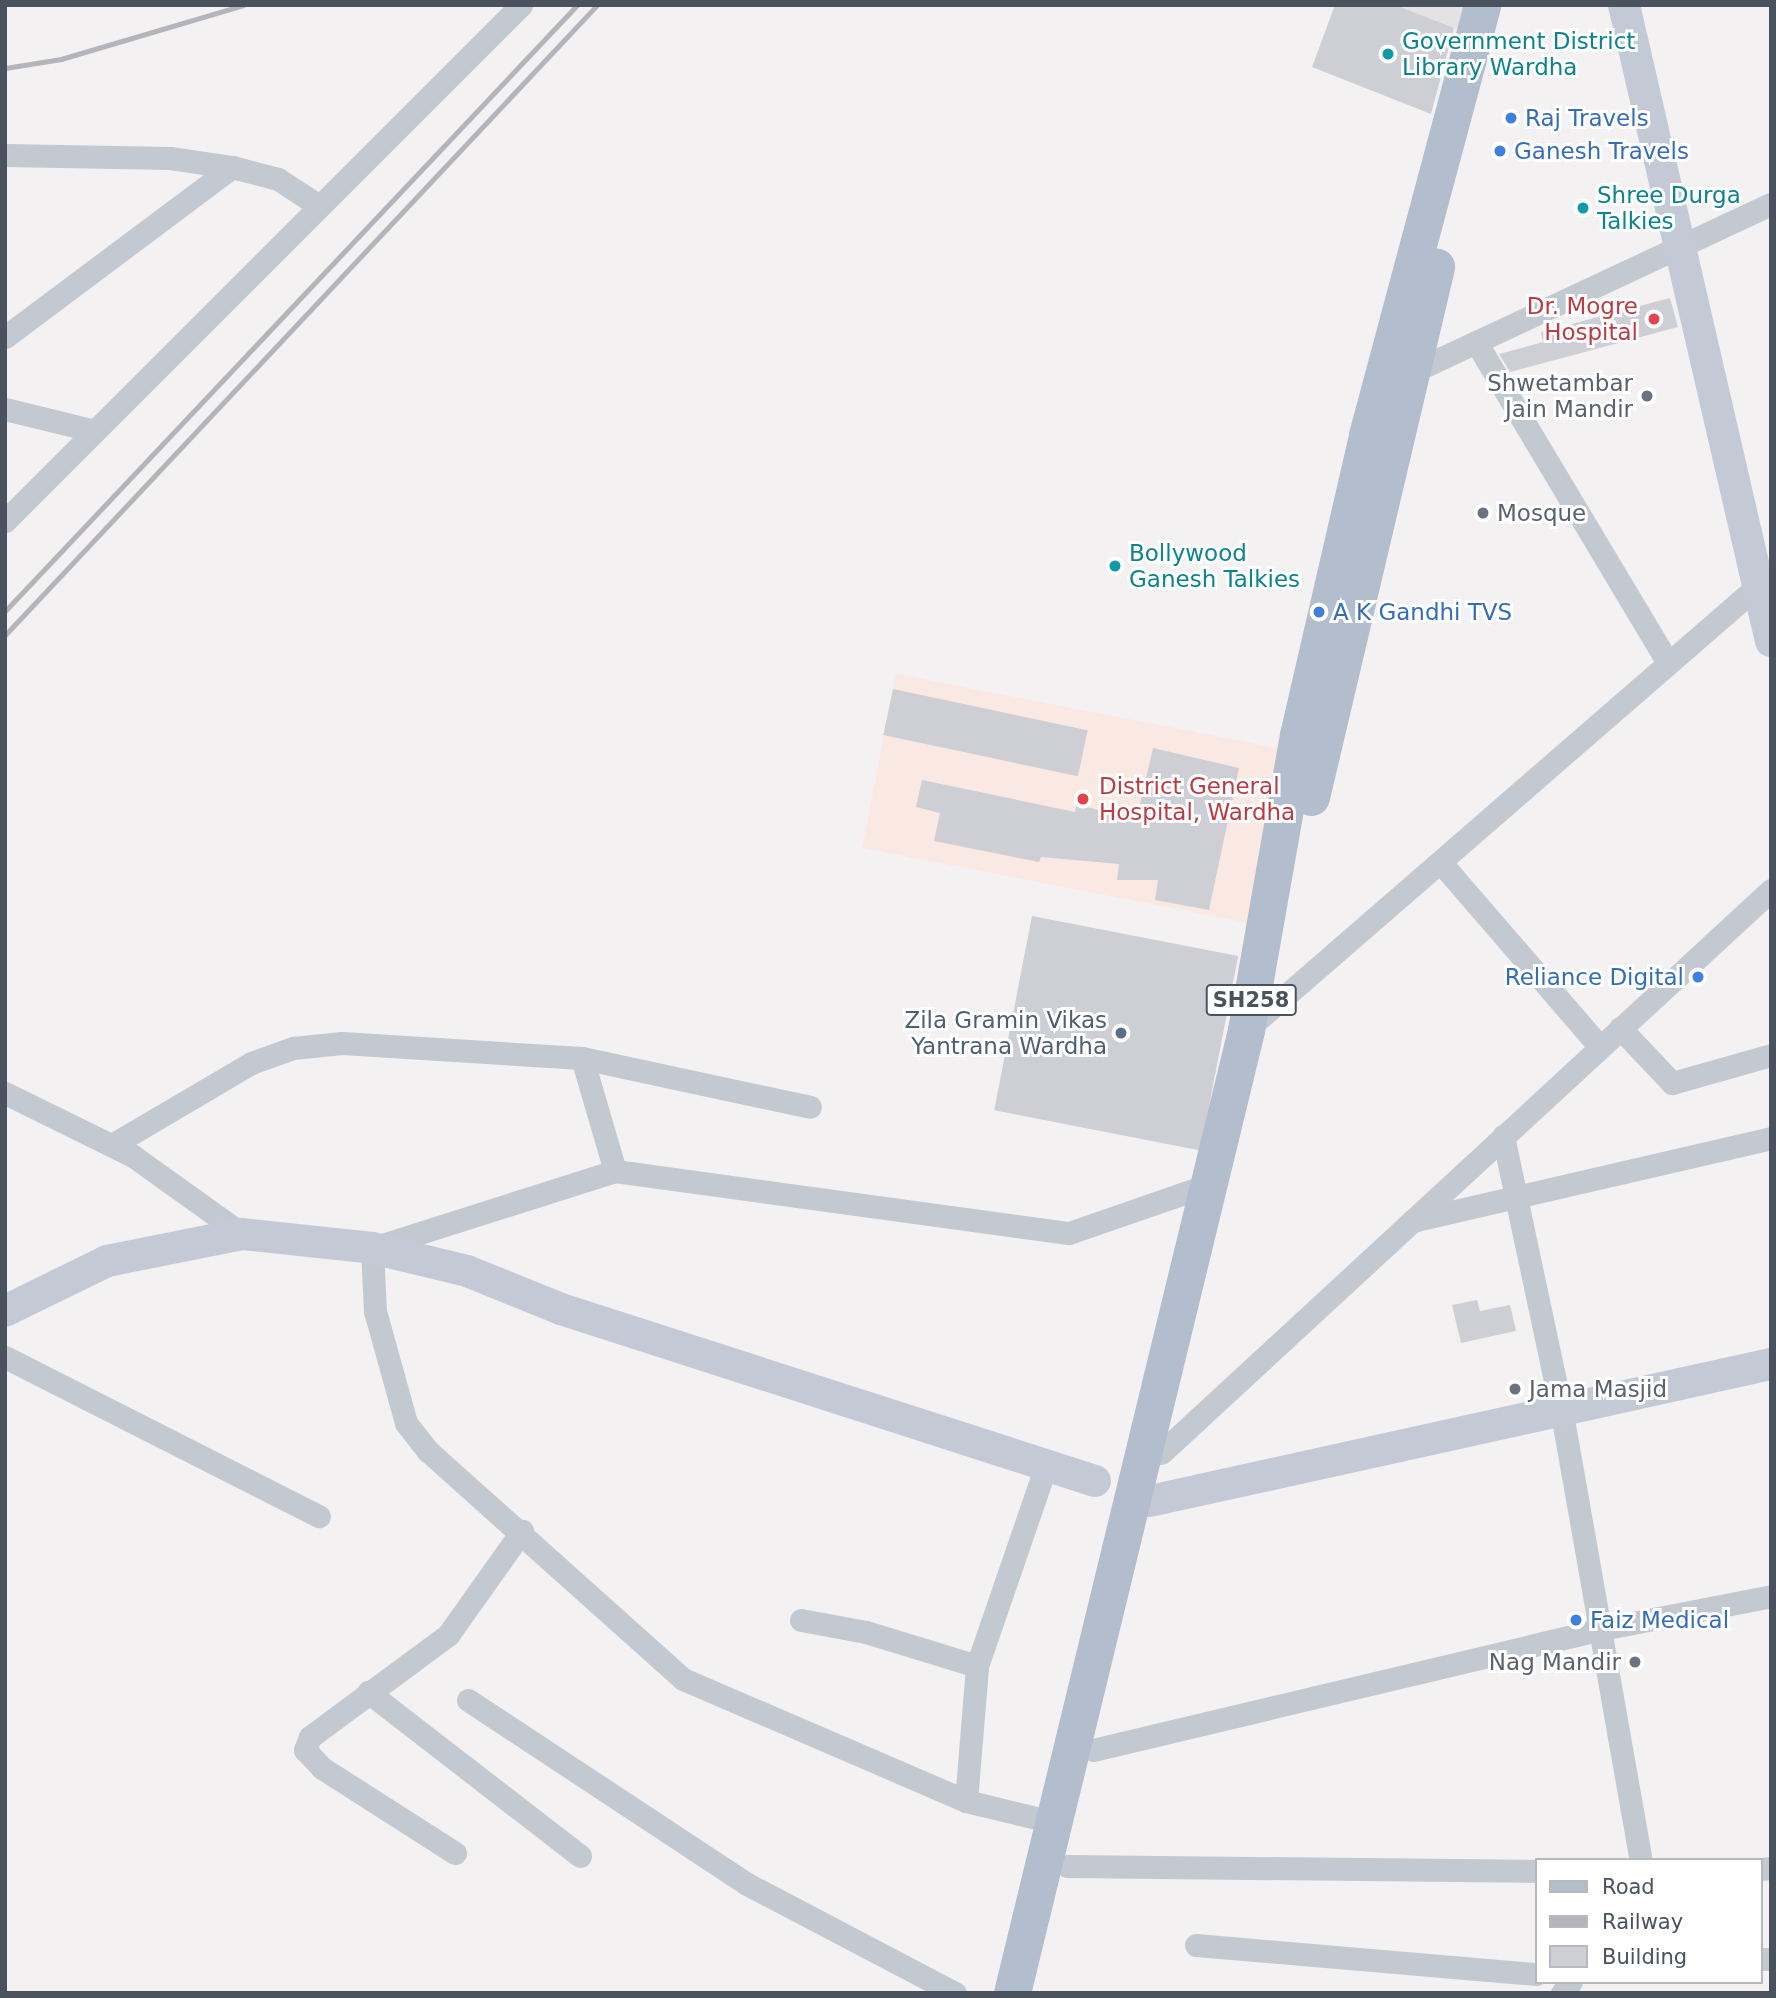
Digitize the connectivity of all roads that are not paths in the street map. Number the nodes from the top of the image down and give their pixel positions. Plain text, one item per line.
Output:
1 (521, 5) edge
2 (1482, 5) edge
3 (1503, 5) edge
4 (1624, 5) edge
5 (5, 155) edge
6 (232, 167) junction
7 (316, 204) junction
8 (1771, 204) edge
9 (1682, 243) junction
10 (5, 337) edge
11 (1476, 342) junction
12 (1412, 372) junction
13 (5, 409) edge
14 (91, 430) junction
15 (5, 521) edge
16 (1765, 580) edge
17 (1771, 641) edge
18 (1666, 660) junction
19 (1442, 864) junction
20 (1771, 890) edge
21 (1256, 1022) junction
22 (1620, 1028) junction
23 (1600, 1047) junction
24 (1771, 1055) edge
25 (582, 1058) junction
26 (5, 1093) edge
27 (810, 1107) dead end
28 (1503, 1136) junction
29 (1771, 1138) edge
30 (112, 1145) junction
31 (615, 1171) junction
32 (1208, 1185) junction
33 (1516, 1197) junction
34 (1412, 1221) junction
35 (242, 1234) junction
36 (372, 1248) junction
37 (5, 1311) edge
38 (5, 1357) edge
39 (1771, 1364) edge
40 (1560, 1408) junction
41 (1161, 1453) junction
42 (1045, 1468) junction
43 (1095, 1481) joint
44 (1140, 1498) junction
45 (319, 1516) dead end
46 (522, 1531) junction
47 (1771, 1595) edge
48 (801, 1620) dead end
49 (1602, 1629) junction
50 (977, 1666) junction
51 (368, 1692) junction
52 (468, 1700) dead end
53 (1093, 1750) junction
54 (966, 1801) junction
55 (1052, 1822) junction
56 (456, 1853) dead end
57 (580, 1856) dead end
58 (1641, 1858) edge
59 (1067, 1866) junction
60 (1534, 1871) edge
61 (1196, 1945) dead end
62 (1534, 1974) edge
63 (955, 1993) edge
64 (1012, 1993) edge
65 (1038, 1993) edge

1 - 7 street
2 - 21 main road, SH258
3 - 12 main road, SH258
4 - 9 street
5 - 6 street
6 - 7 street
6 - 10 street
7 - 14 street
8 - 9 street
9 - 11 street
9 - 16 street
11 - 12 street
11 - 18 street
12 - 21 main road, SH258
13 - 14 street
14 - 15 street
16 - 17 street
16 - 18 street
18 - 19 street
19 - 21 street
19 - 23 street
20 - 22 street
21 - 32 main road, SH258
21 - 41 main road, SH258
22 - 23 street
22 - 24 street
23 - 28 street
25 - 27 street
25 - 30 street
25 - 31 street
26 - 30 street
28 - 33 street
28 - 34 street
29 - 33 street
30 - 35 street
31 - 32 street
31 - 36 street
32 - 44 main road, SH258
33 - 34 street
33 - 40 street
34 - 41 street
35 - 36 street
35 - 37 street
36 - 42 street
36 - 46 street
38 - 45 street
39 - 40 street
40 - 44 street
40 - 49 street
41 - 44 main road, SH258
42 - 43 street
42 - 50 street
43 - 44 street
44 - 53 main road, SH258
44 - 55 main road, SH258
46 - 51 street
46 - 54 street
47 - 49 street
48 - 50 street
49 - 53 street
49 - 58 street
50 - 54 street
51 - 56 street
51 - 57 street
52 - 63 street
53 - 59 main road, SH258
54 - 55 street
55 - 64 main road, SH258
59 - 60 street
59 - 65 main road, SH258
61 - 62 street

